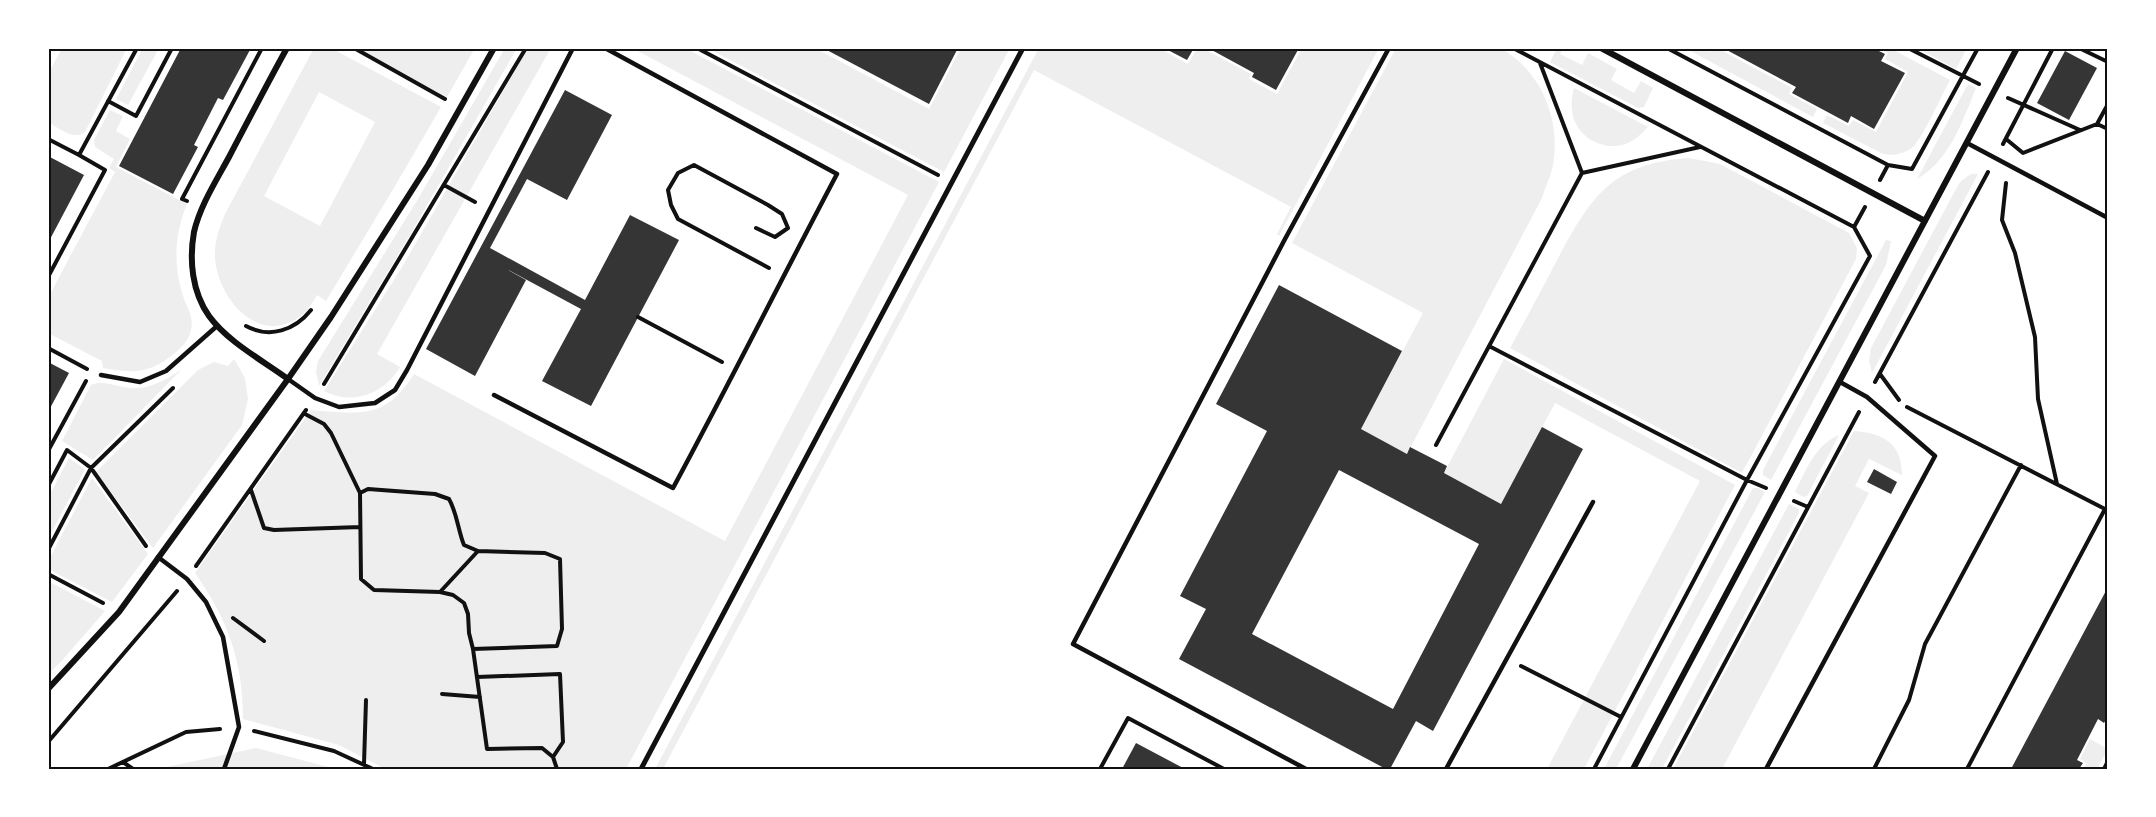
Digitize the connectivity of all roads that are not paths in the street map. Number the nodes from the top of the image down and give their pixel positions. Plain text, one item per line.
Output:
1 (287, 48) edge
2 (494, 48) edge
3 (573, 48) edge
4 (605, 48) edge
5 (1023, 48) edge
6 (1389, 48) edge
7 (1601, 48) edge
8 (2017, 48) edge
9 (1967, 143) junction
10 (2108, 218) edge
11 (1925, 221) junction
12 (218, 326) junction
13 (101, 375) dead end
14 (288, 379) junction
15 (1840, 382) junction
16 (494, 395) dead end
17 (1593, 502) dead end
18 (158, 557) junction
19 (48, 689) edge
20 (225, 769) edge
21 (641, 769) edge
22 (1306, 769) edge
23 (1446, 769) edge
24 (1633, 769) edge
25 (1766, 769) edge

1 - 12 street
2 - 14 street
3 - 14 lane
4 - 16 lane
5 - 21 street
6 - 22 lane
7 - 11 street
8 - 9 street
9 - 10 lane
9 - 11 street
11 - 15 street
12 - 13 lane
12 - 14 street
14 - 18 street
15 - 24 street
15 - 25 lane
17 - 23 lane
18 - 19 street
18 - 20 lane

